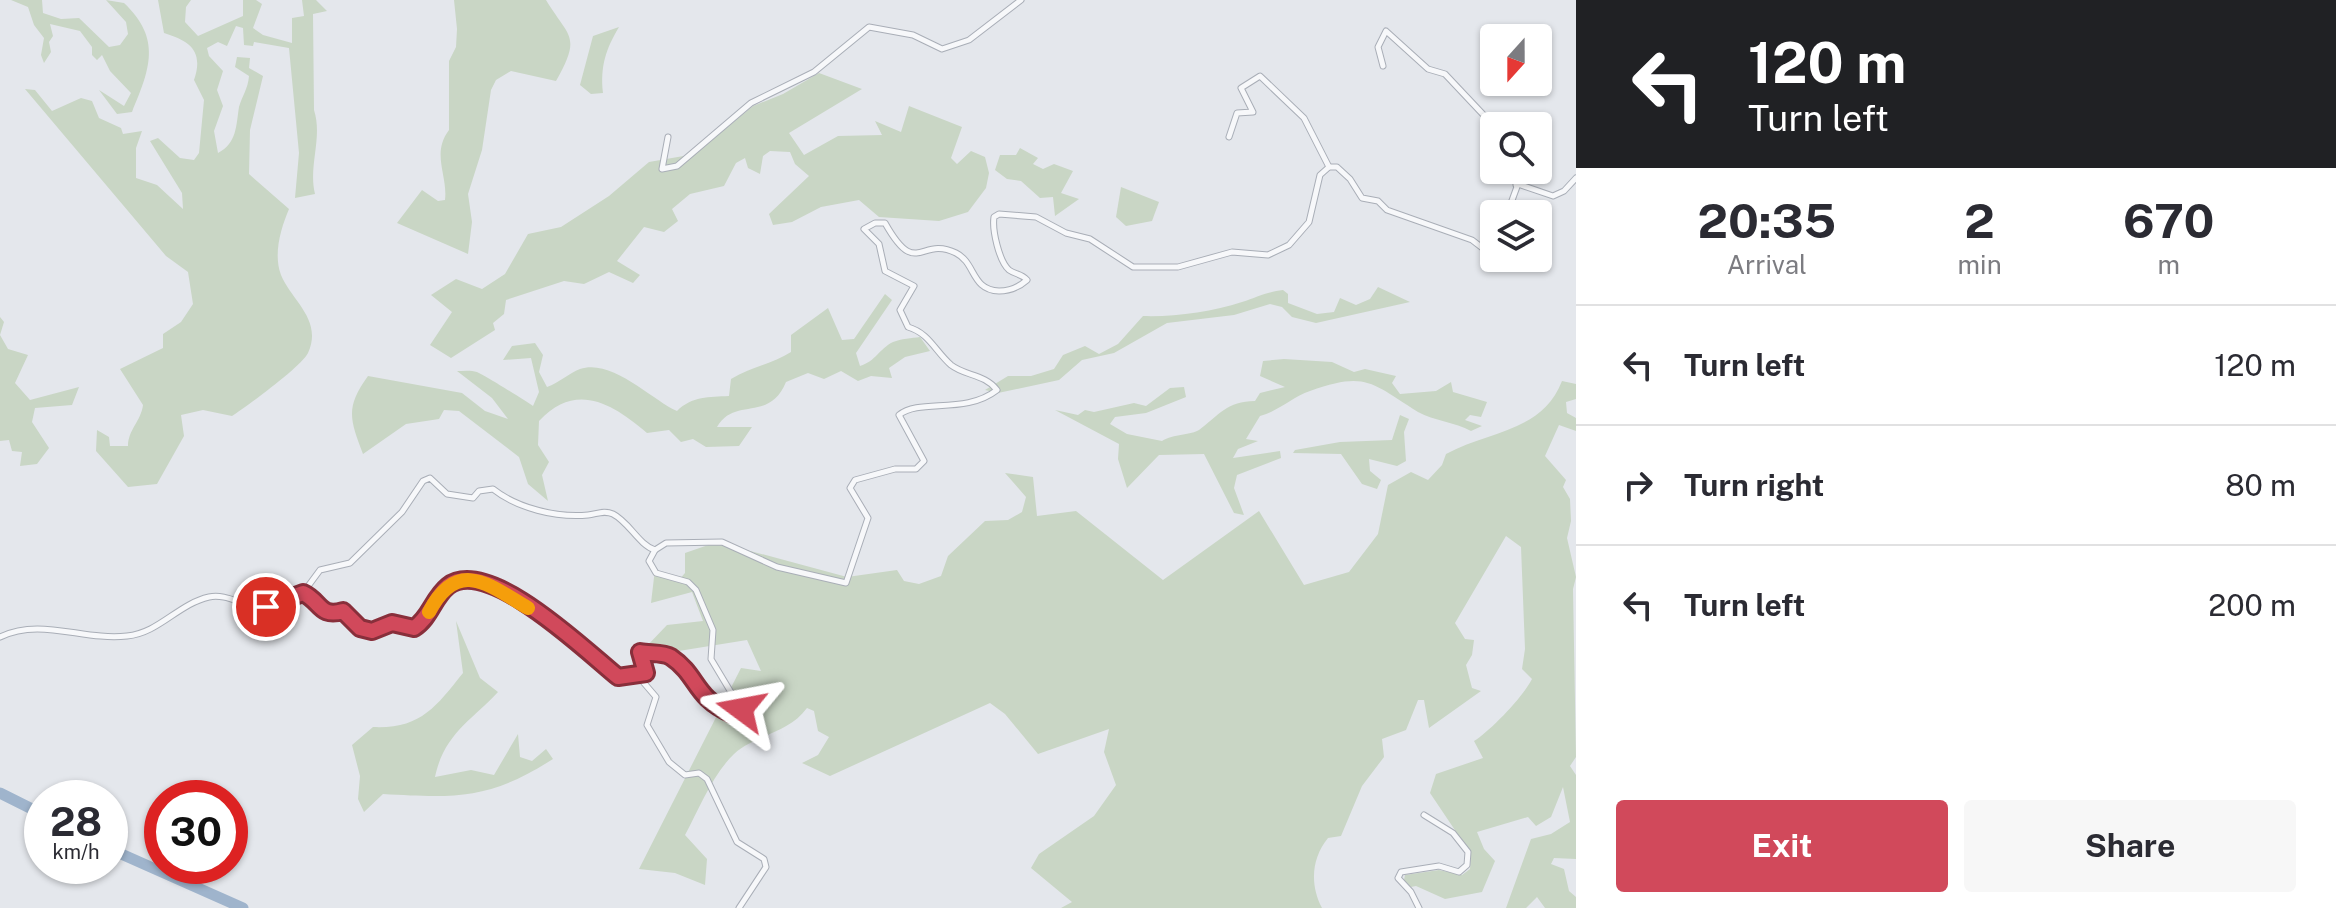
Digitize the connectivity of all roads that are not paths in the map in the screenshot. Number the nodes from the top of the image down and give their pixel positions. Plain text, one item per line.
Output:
1 (1021, 0) edge
2 (1383, 66) dead end
3 (1481, 112) edge
4 (668, 137) dead end
5 (1229, 137) dead end
6 (1329, 167) junction
7 (1576, 178) edge
8 (1516, 186) joint
9 (1512, 200) edge
10 (1480, 246) edge
11 (655, 550) junction
12 (303, 593) junction
13 (0, 637) edge
14 (638, 676) junction
15 (1424, 815) dead end
16 (739, 908) edge
17 (1419, 908) edge

1 - 4 street
2 - 3 street
5 - 6 street
6 - 10 street
6 - 11 street
7 - 8 street
8 - 9 street
11 - 12 street
11 - 14 street
12 - 13 street
12 - 14 street
14 - 16 street
15 - 17 street

